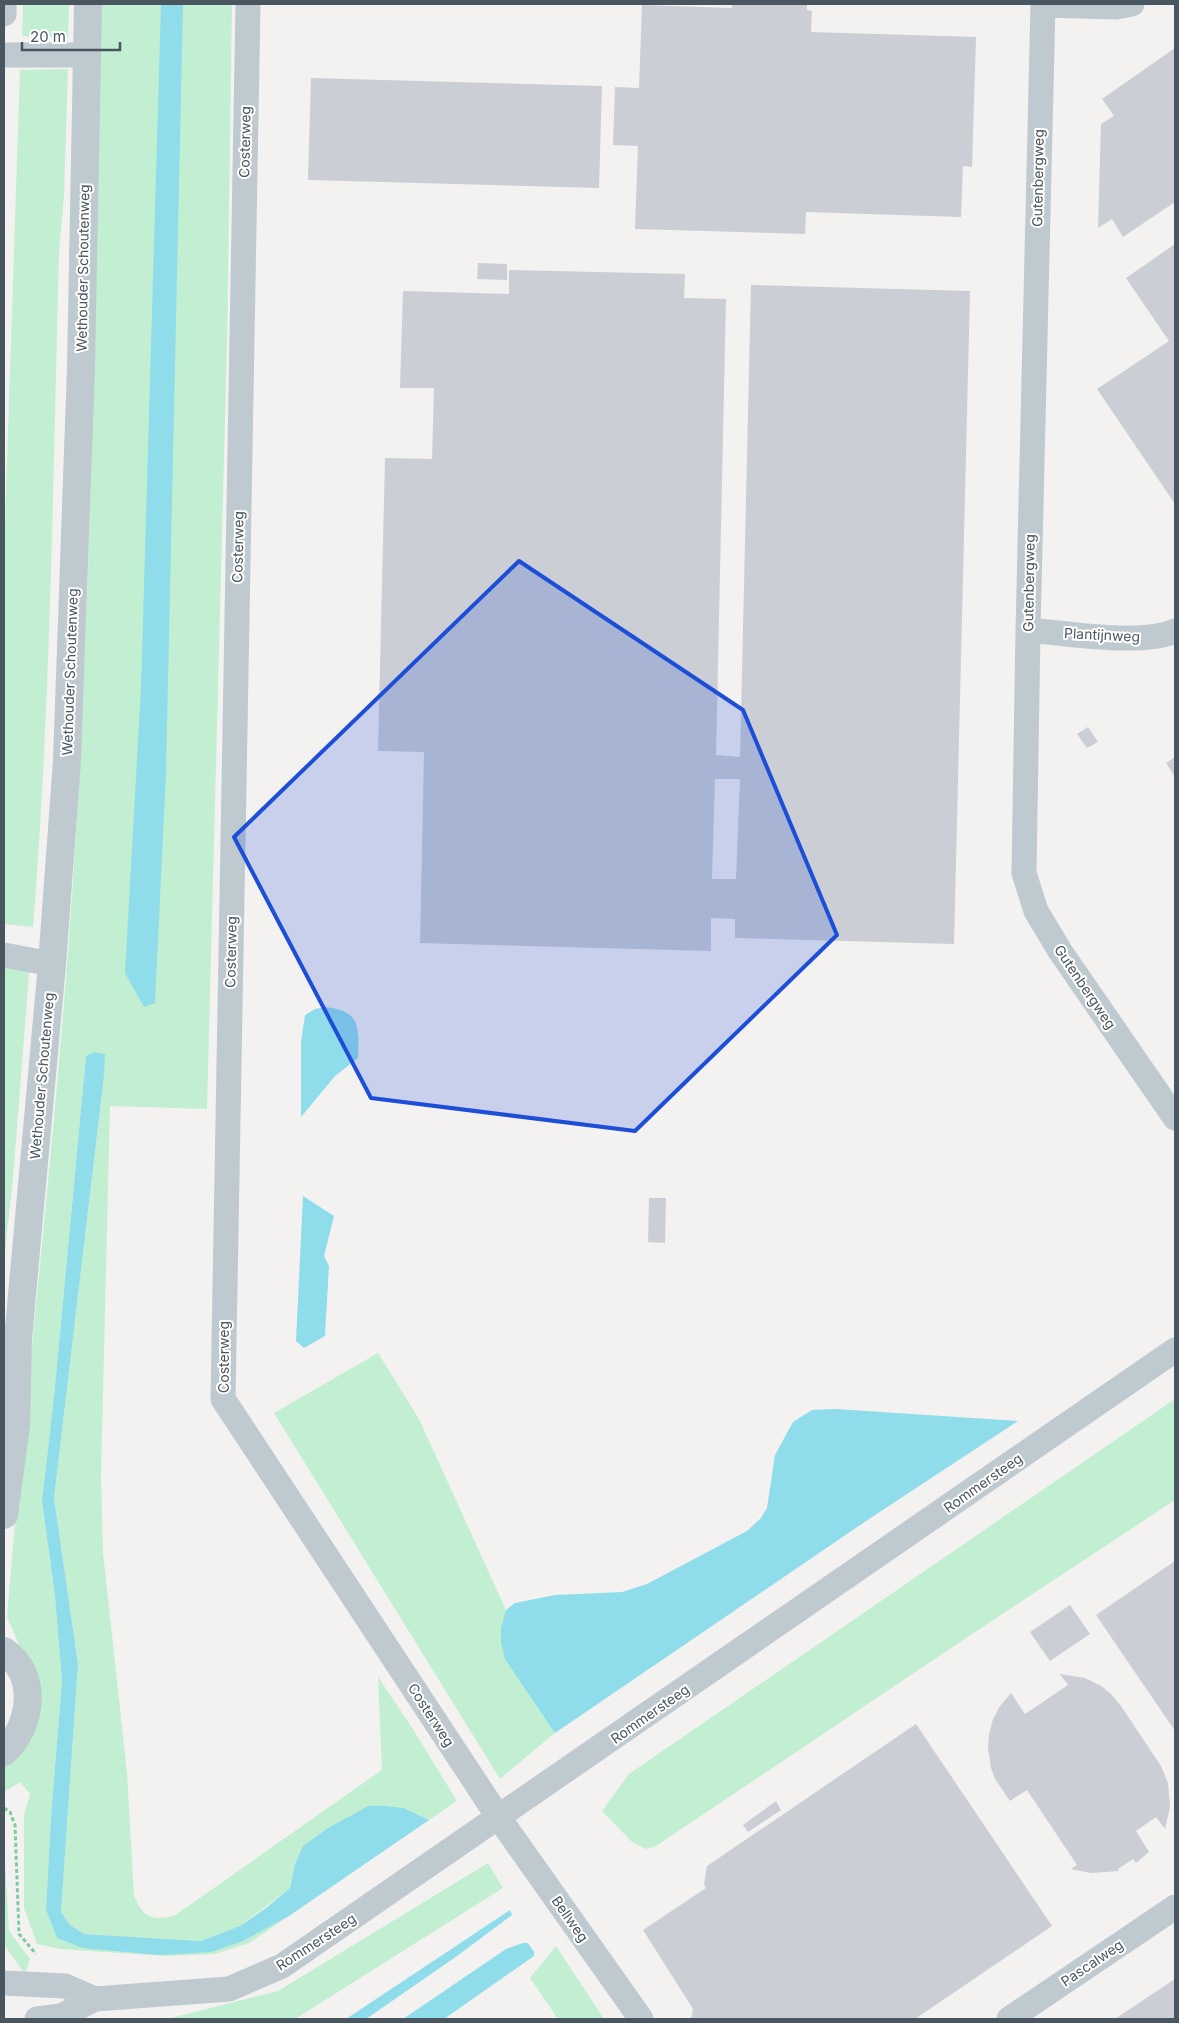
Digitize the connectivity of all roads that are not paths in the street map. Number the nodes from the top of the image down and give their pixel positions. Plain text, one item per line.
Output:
1 (4, 4) edge
2 (88, 4) edge
3 (248, 4) edge
4 (1042, 4) edge
5 (1132, 4) edge
6 (4, 14) edge
7 (4, 55) edge
8 (86, 55) junction
9 (1028, 630) junction
10 (1175, 631) edge
11 (4, 955) edge
12 (52, 964) junction
13 (1175, 1118) edge
14 (18, 1339) junction
15 (1175, 1350) edge
16 (4, 1386) edge
17 (4, 1515) edge
18 (4, 1651) edge
19 (4, 1752) edge
20 (499, 1818) junction
21 (1175, 1908) edge
22 (4, 1983) edge
23 (95, 1999) junction
24 (37, 2019) edge
25 (642, 2019) edge
26 (1010, 2019) edge

1 - 6 street
2 - 8 street, Wethouder Schoutenweg
3 - 20 street, Costerweg
4 - 5 street
4 - 9 street, Gutenbergweg
7 - 8 street
8 - 12 street, Wethouder Schoutenweg
9 - 10 street, Plantijnweg
9 - 13 street, Gutenbergweg
11 - 12 street
12 - 14 street, Wethouder Schoutenweg
14 - 16 street, Wethouder Schoutenweg
14 - 17 street, Wethouder Schoutenweg
15 - 20 street, Rommersteeg
18 - 19 street
20 - 23 street, Rommersteeg
20 - 25 street, Bellweg
21 - 26 street, Pascalweg
22 - 23 street, Rommersteeg
23 - 24 street, Rommersteeg

